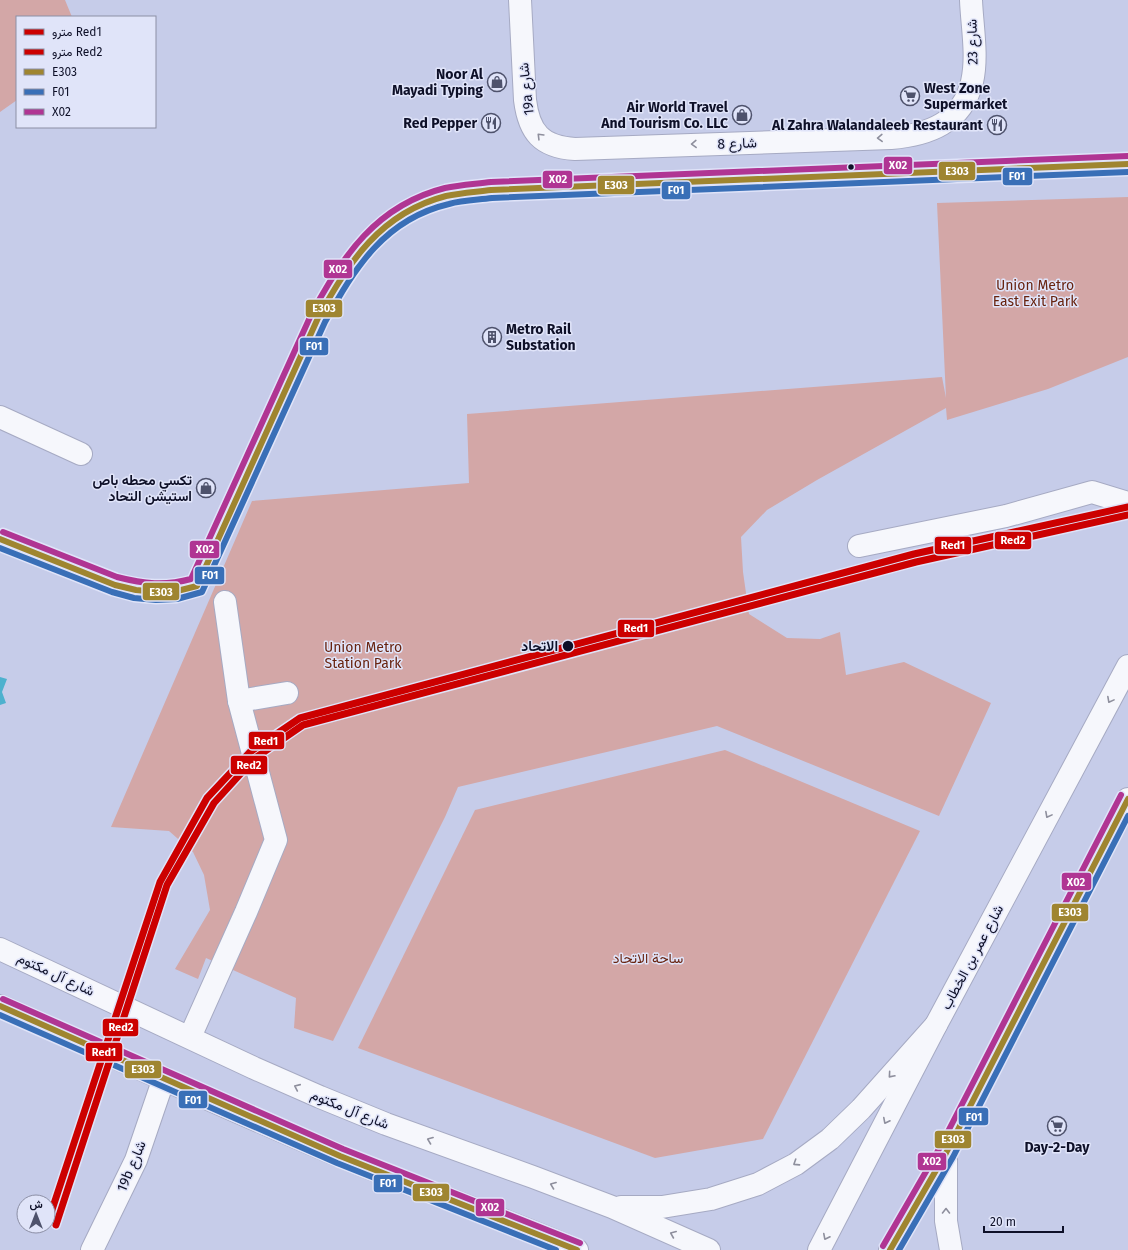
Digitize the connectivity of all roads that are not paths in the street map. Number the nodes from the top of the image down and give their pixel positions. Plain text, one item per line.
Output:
1 (520, 0) edge
2 (971, 0) edge
3 (945, 123) joint
4 (575, 149) joint
5 (0, 417) edge
6 (81, 454) dead end
7 (1128, 503) edge
8 (859, 546) dead end
9 (225, 602) dead end
10 (1128, 666) edge
11 (287, 692) dead end
12 (238, 701) junction
13 (1128, 799) edge
14 (1120, 822) edge
15 (0, 948) edge
16 (0, 1006) edge
17 (936, 1024) junction
18 (190, 1037) junction
19 (164, 1078) junction
20 (946, 1153) junction
21 (612, 1207) junction
22 (519, 1226) junction
23 (92, 1250) edge
24 (545, 1250) edge
25 (577, 1250) edge
26 (708, 1250) edge
27 (819, 1250) edge
28 (890, 1250) edge
29 (951, 1250) edge

4 -> 1 main road, 19a شارع
2 - 3 main road, شارع 23
3 -> 4 main road, شارع 8
5 - 6 main road
7 - 8 main road
9 - 12 main road
10 -> 17 main road, شارع عمر بن الخطاب
11 - 12 main road
12 - 18 main road
13 - 14 main road
14 - 20 main road
15 - 18 main road, شارع آل مكتوم
16 - 19 main road
17 -> 21 main road
17 -> 27 main road, شارع عمر بن الخطاب
21 -> 18 main road, شارع آل مكتوم
19 - 22 main road
19 - 23 main road, 19b شارع
20 - 28 main road
29 -> 20 main road
26 -> 21 main road, شارع آل مكتوم
22 - 24 main road
22 - 25 main road

